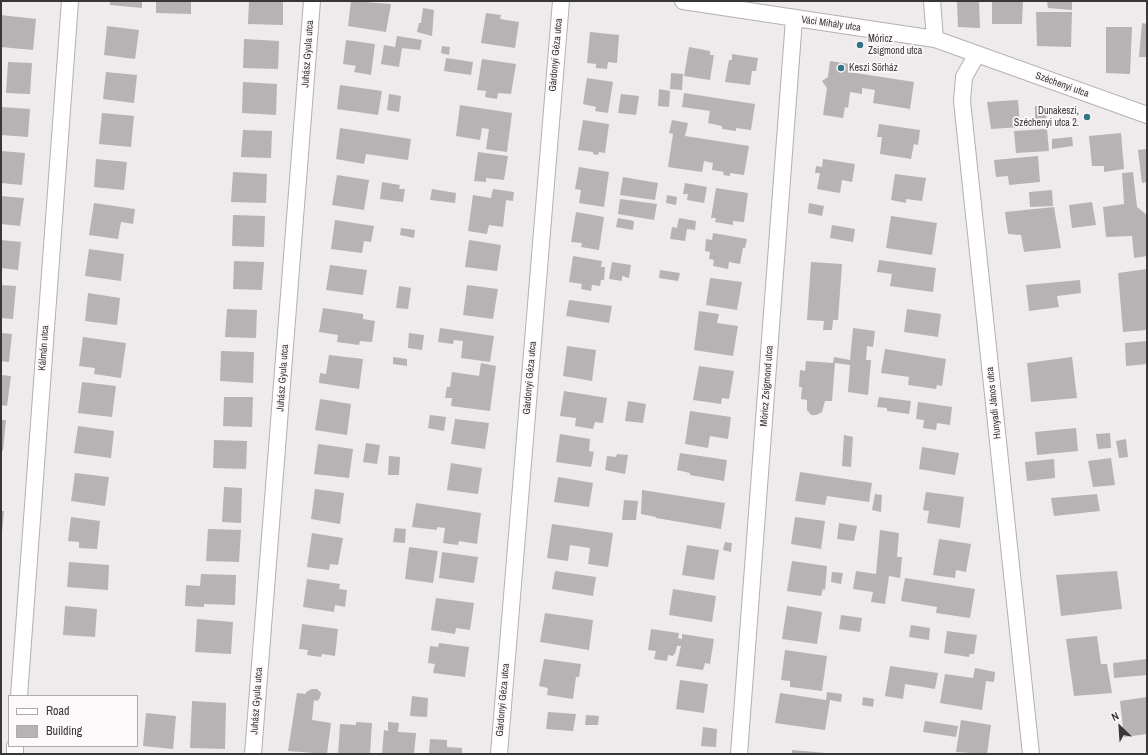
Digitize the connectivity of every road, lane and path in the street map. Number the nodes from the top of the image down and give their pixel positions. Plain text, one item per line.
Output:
1 (70, 1) edge
2 (312, 1) edge
3 (561, 1) edge
4 (683, 1) edge
5 (932, 1) edge
6 (794, 18) junction
7 (935, 39) junction
8 (977, 54) junction
9 (1147, 115) edge
10 (19, 695) edge
11 (253, 754) edge
12 (499, 754) edge
13 (739, 754) edge
14 (1031, 754) edge

1 - 10 street, Kálmán utca
2 - 11 street, Juhász Gyula utca
3 - 12 street, Gárdonyi Géza utca
4 - 6 street, Váci Mihály utca
5 - 7 street
6 - 7 street, Váci Mihály utca
6 - 13 street, Móricz Zsigmond utca
7 - 8 street, Váci Mihály utca
8 - 9 street, Széchenyi utca
8 - 14 street, Hunyadi János utca

